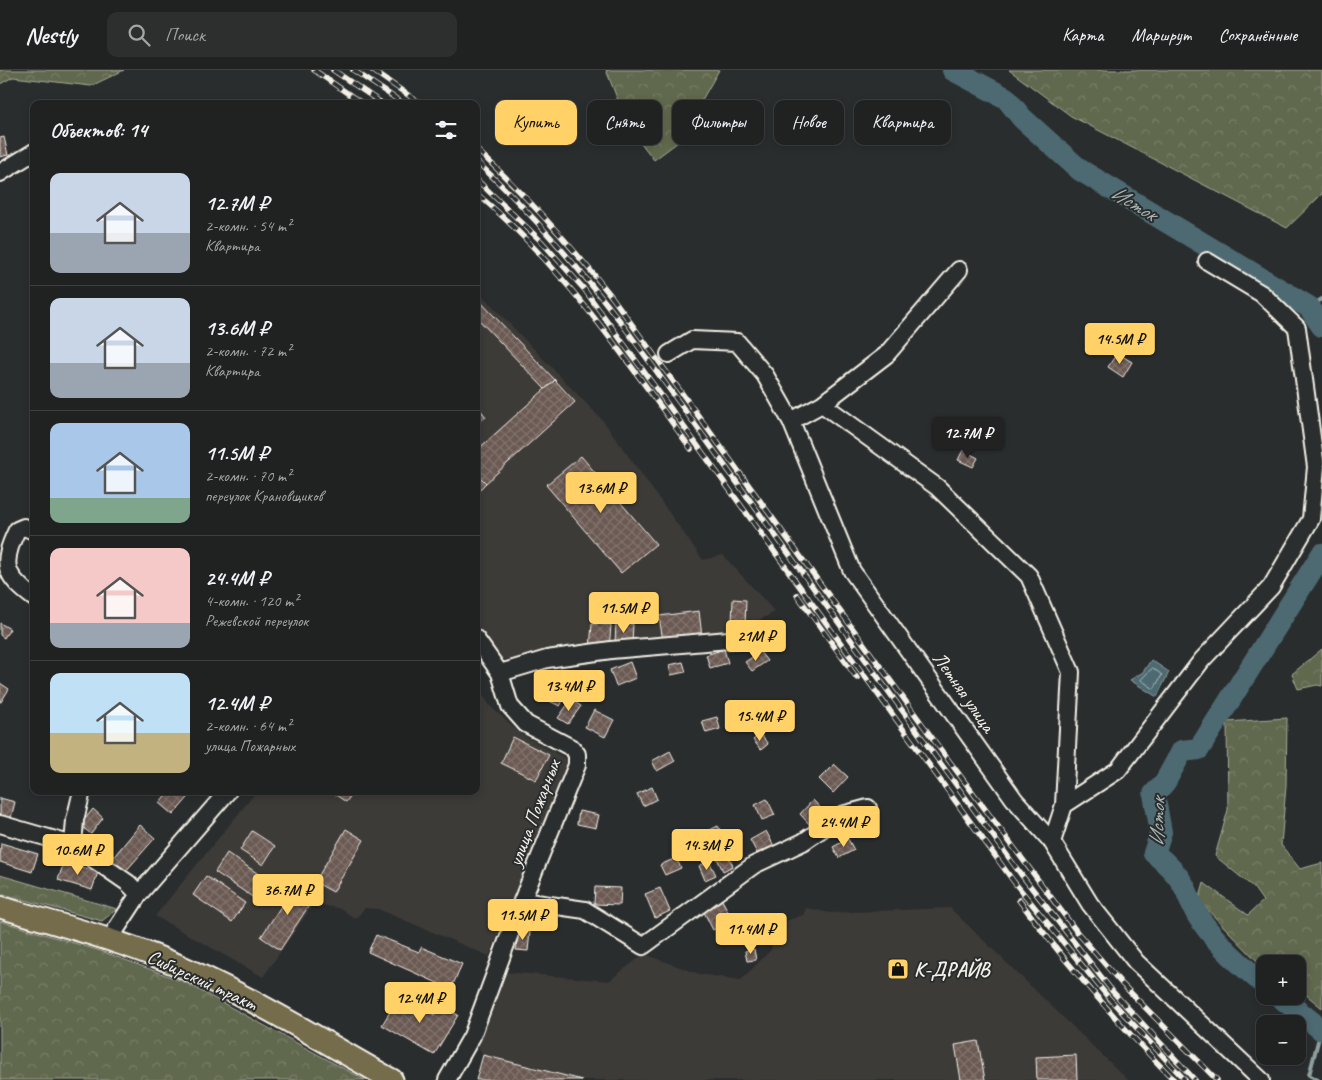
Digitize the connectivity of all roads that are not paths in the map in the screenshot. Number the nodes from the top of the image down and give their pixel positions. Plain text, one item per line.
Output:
1 (30, 154) edge
2 (0, 173) edge
3 (1207, 261) dead end
4 (959, 270) dead end
5 (669, 354) dead end
6 (822, 404) junction
7 (791, 421) junction
8 (30, 529) edge
9 (30, 595) edge
10 (764, 637) dead end
11 (480, 645) edge
12 (500, 673) junction
13 (81, 795) edge
14 (225, 795) edge
15 (1064, 805) junction
16 (868, 808) dead end
17 (0, 824) edge
18 (1052, 842) junction
19 (73, 845) junction
20 (139, 894) junction
21 (522, 901) junction
22 (0, 907) edge
23 (109, 940) junction
24 (392, 1080) edge
25 (447, 1080) edge
26 (1261, 1080) edge

1 - 2 street
3 - 15 street
4 - 6 street
5 - 7 street, Летняя улица
6 - 7 street
6 - 15 street
7 - 18 street, Летняя улица
8 - 9 street
10 - 12 street
11 - 12 street
12 - 21 street, улица Пожарных
13 - 19 street
14 - 20 street
15 - 18 street
16 - 21 street
17 - 19 street
18 - 26 street, Летняя улица
19 - 20 street
20 - 23 street
21 - 25 street, улица Пожарных
22 - 23 main road, Сибирский тракт
23 - 24 main road, Сибирский тракт

